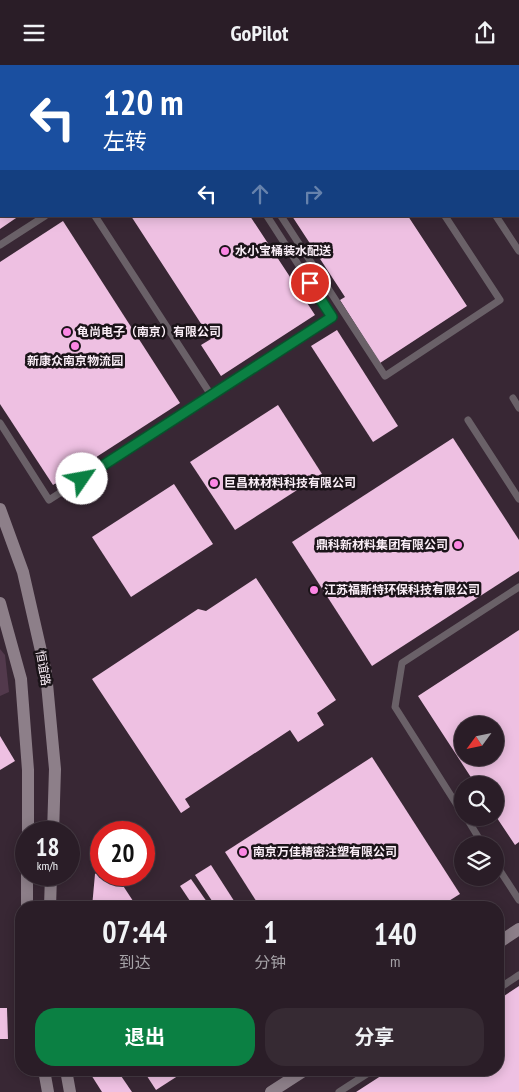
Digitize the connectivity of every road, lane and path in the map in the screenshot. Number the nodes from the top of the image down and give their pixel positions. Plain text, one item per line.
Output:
1 (42, 217) edge
2 (96, 217) edge
3 (268, 217) edge
4 (283, 217) edge
5 (447, 217) edge
6 (497, 217) edge
7 (0, 245) edge
8 (519, 251) edge
9 (211, 395) junction
10 (513, 398) dead end
11 (519, 408) edge
12 (468, 421) dead end
13 (0, 423) edge
14 (519, 499) edge
15 (0, 509) edge
16 (519, 587) edge
17 (0, 603) edge
18 (4, 636) edge
19 (454, 800) edge
20 (28, 821) edge
21 (53, 821) edge
22 (504, 877) edge
23 (27, 886) edge
24 (51, 886) edge
25 (519, 900) edge
26 (27, 901) edge
27 (50, 901) edge
28 (519, 929) edge
29 (504, 939) edge
30 (519, 975) edge
31 (504, 985) edge
32 (45, 1076) edge
33 (67, 1076) edge
34 (295, 1076) edge
35 (364, 1076) edge
36 (48, 1092) edge
37 (70, 1092) edge
38 (271, 1092) edge
39 (339, 1092) edge

1 - 7 lane
2 - 9 lane
3 - 9 lane
4 - 5 lane
6 - 8 lane
9 - 13 lane
10 - 11 lane
12 - 14 lane
15 - 21 main road, 恒谊路
16 - 19 lane
17 - 18 main road, 恒谊路
18 - 20 main road, 恒谊路
22 - 25 lane
23 - 26 main road
24 - 27 main road
28 - 29 main road
30 - 31 lane
32 - 36 main road
33 - 37 main road
34 - 38 main road
35 - 39 lane

